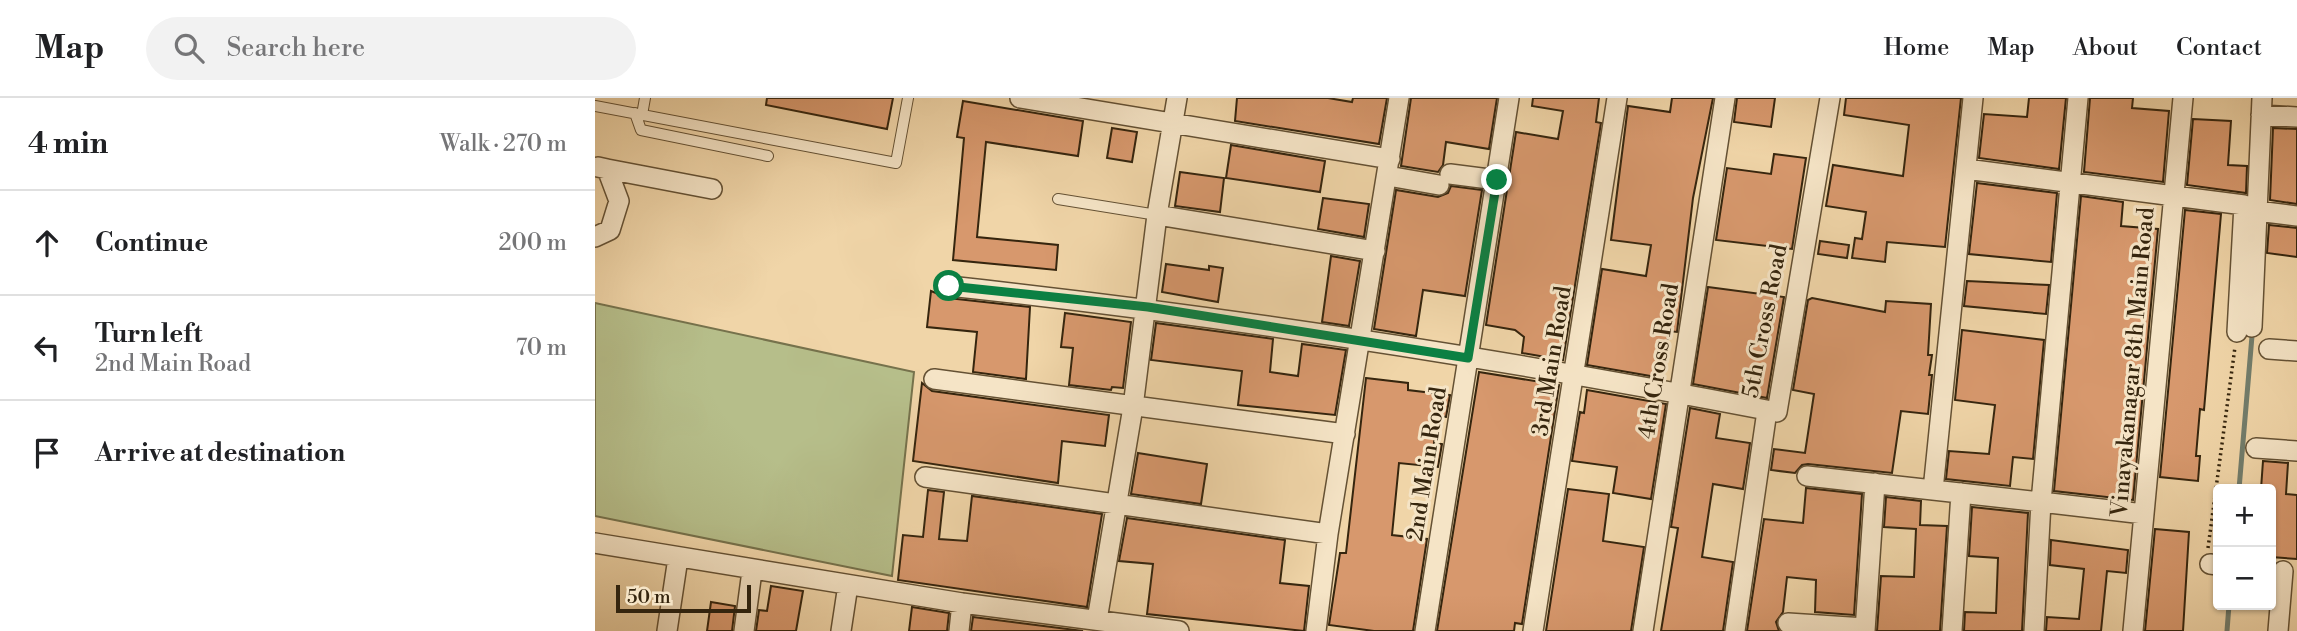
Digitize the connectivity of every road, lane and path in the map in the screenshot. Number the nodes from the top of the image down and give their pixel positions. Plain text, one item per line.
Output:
1 (645, 98) edge
2 (908, 98) edge
3 (1020, 98) edge
4 (1177, 98) edge
5 (1399, 98) edge
6 (1509, 98) edge
7 (1616, 98) edge
8 (1725, 98) edge
9 (1830, 98) edge
10 (1973, 98) edge
11 (2078, 98) edge
12 (2183, 98) edge
13 (595, 106) edge
14 (2262, 106) edge
15 (638, 114) junction
16 (2297, 117) edge
17 (1172, 123) junction
18 (768, 156) dead end
19 (1389, 167) junction
20 (601, 168) edge
21 (1966, 169) junction
22 (1497, 180) junction
23 (2069, 184) junction
24 (712, 189) dead end
25 (2173, 197) junction
26 (1058, 199) dead end
27 (2257, 211) junction
28 (1157, 215) junction
29 (2297, 216) edge
30 (595, 237) edge
31 (1375, 251) junction
32 (949, 286) dead end
33 (1148, 307) junction
34 (2245, 330) junction
35 (1361, 340) junction
36 (2269, 349) dead end
37 (2297, 351) edge
38 (1468, 358) junction
39 (1575, 375) junction
40 (934, 379) dead end
41 (1678, 394) junction
42 (1133, 407) junction
43 (1767, 411) junction
44 (1345, 434) junction
45 (2256, 448) dead end
46 (2297, 451) edge
47 (1807, 476) dead end
48 (925, 477) dead end
49 (1875, 483) junction
50 (1933, 490) junction
51 (1961, 493) junction
52 (2041, 502) junction
53 (1117, 504) junction
54 (2144, 513) junction
55 (1328, 534) junction
56 (595, 543) edge
57 (678, 558) junction
58 (2213, 561) edge
59 (752, 570) junction
60 (2284, 571) edge
61 (848, 585) junction
62 (962, 603) junction
63 (1097, 620) junction
64 (1788, 623) dead end
65 (1060, 624) edge
66 (1154, 629) edge
67 (1865, 630) edge
68 (667, 631) edge
69 (744, 631) edge
70 (841, 631) edge
71 (959, 631) edge
72 (1179, 631) edge
73 (1316, 631) edge
74 (1425, 631) edge
75 (1533, 631) edge
76 (1643, 631) edge
77 (1735, 631) edge
78 (1952, 631) edge
79 (2034, 631) edge
80 (2133, 631) edge
81 (2278, 631) edge

1 - 15 lane
2 - 15 lane
3 - 17 street
4 - 17 street
5 - 19 street
6 - 22 street, 2nd Main Road
7 - 39 street, 3rd Main Road
8 - 41 street, 4th Cross Road
9 - 43 street, 5th Cross Road
10 - 21 street
11 - 23 street
12 - 25 street, Vinayakanagar 8th Main Road
13 - 15 lane
14 - 16 street
14 - 27 street
15 - 18 lane
17 - 19 street
17 - 28 street
19 - 22 street
19 - 31 street
20 - 24 street
20 - 30 street
21 - 23 street
21 - 50 street
22 - 38 street, 2nd Main Road
23 - 25 street
23 - 52 street
25 - 34 street
25 - 54 street, Vinayakanagar 8th Main Road
26 - 28 lane
27 - 29 street
27 - 34 street
28 - 31 street
28 - 33 street
31 - 35 street
32 - 33 street
33 - 35 street
33 - 42 street
34 - 58 path
35 - 38 street
35 - 44 street
36 - 37 street
38 - 39 street
38 - 74 street, 2nd Main Road
39 - 41 street
39 - 75 street, 3rd Main Road
40 - 42 street
41 - 43 street
41 - 76 street, 4th Cross Road
42 - 44 street
42 - 53 street
43 - 77 street, 5th Cross Road
44 - 55 street
45 - 46 street
47 - 49 street
48 - 53 street
49 - 50 street
49 - 67 street
50 - 51 street
51 - 52 street
51 - 78 street
52 - 54 street
52 - 79 street
53 - 55 street
53 - 63 street
54 - 80 street, Vinayakanagar 8th Main Road
55 - 73 street
56 - 57 street
57 - 59 street
57 - 68 street
59 - 61 street
59 - 69 street
60 - 81 street
61 - 62 street
61 - 70 street
62 - 65 street
62 - 71 street
63 - 65 street
63 - 66 street
64 - 67 street
66 - 72 street

